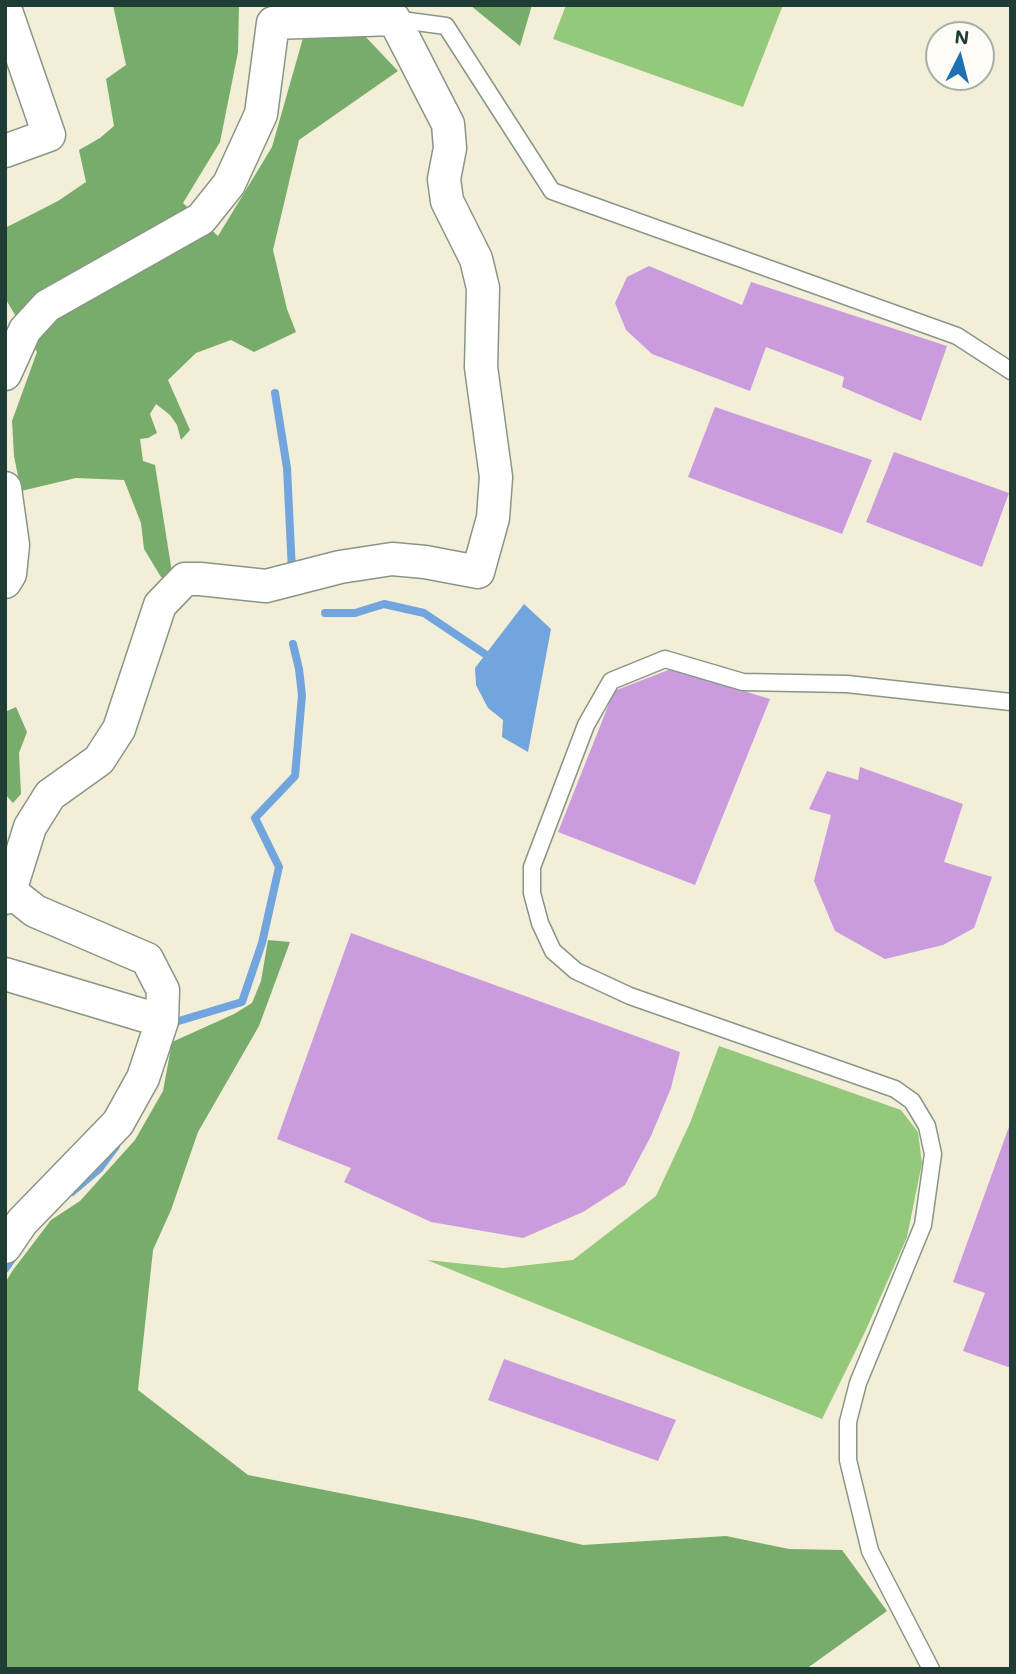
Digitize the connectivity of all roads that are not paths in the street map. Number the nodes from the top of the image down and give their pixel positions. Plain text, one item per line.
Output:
1 (5, 8) edge
2 (394, 19) junction
3 (5, 151) edge
4 (1011, 371) edge
5 (5, 374) edge
6 (5, 488) edge
7 (9, 545) edge
8 (5, 582) edge
9 (1011, 702) edge
10 (8, 895) edge
11 (5, 974) edge
12 (162, 1021) junction
13 (5, 1247) edge
14 (931, 1669) edge

1 - 3 street
2 - 4 lane
2 - 5 street
2 - 10 street
6 - 7 street
7 - 8 street
9 - 14 lane
10 - 12 street
11 - 12 street
12 - 13 street

